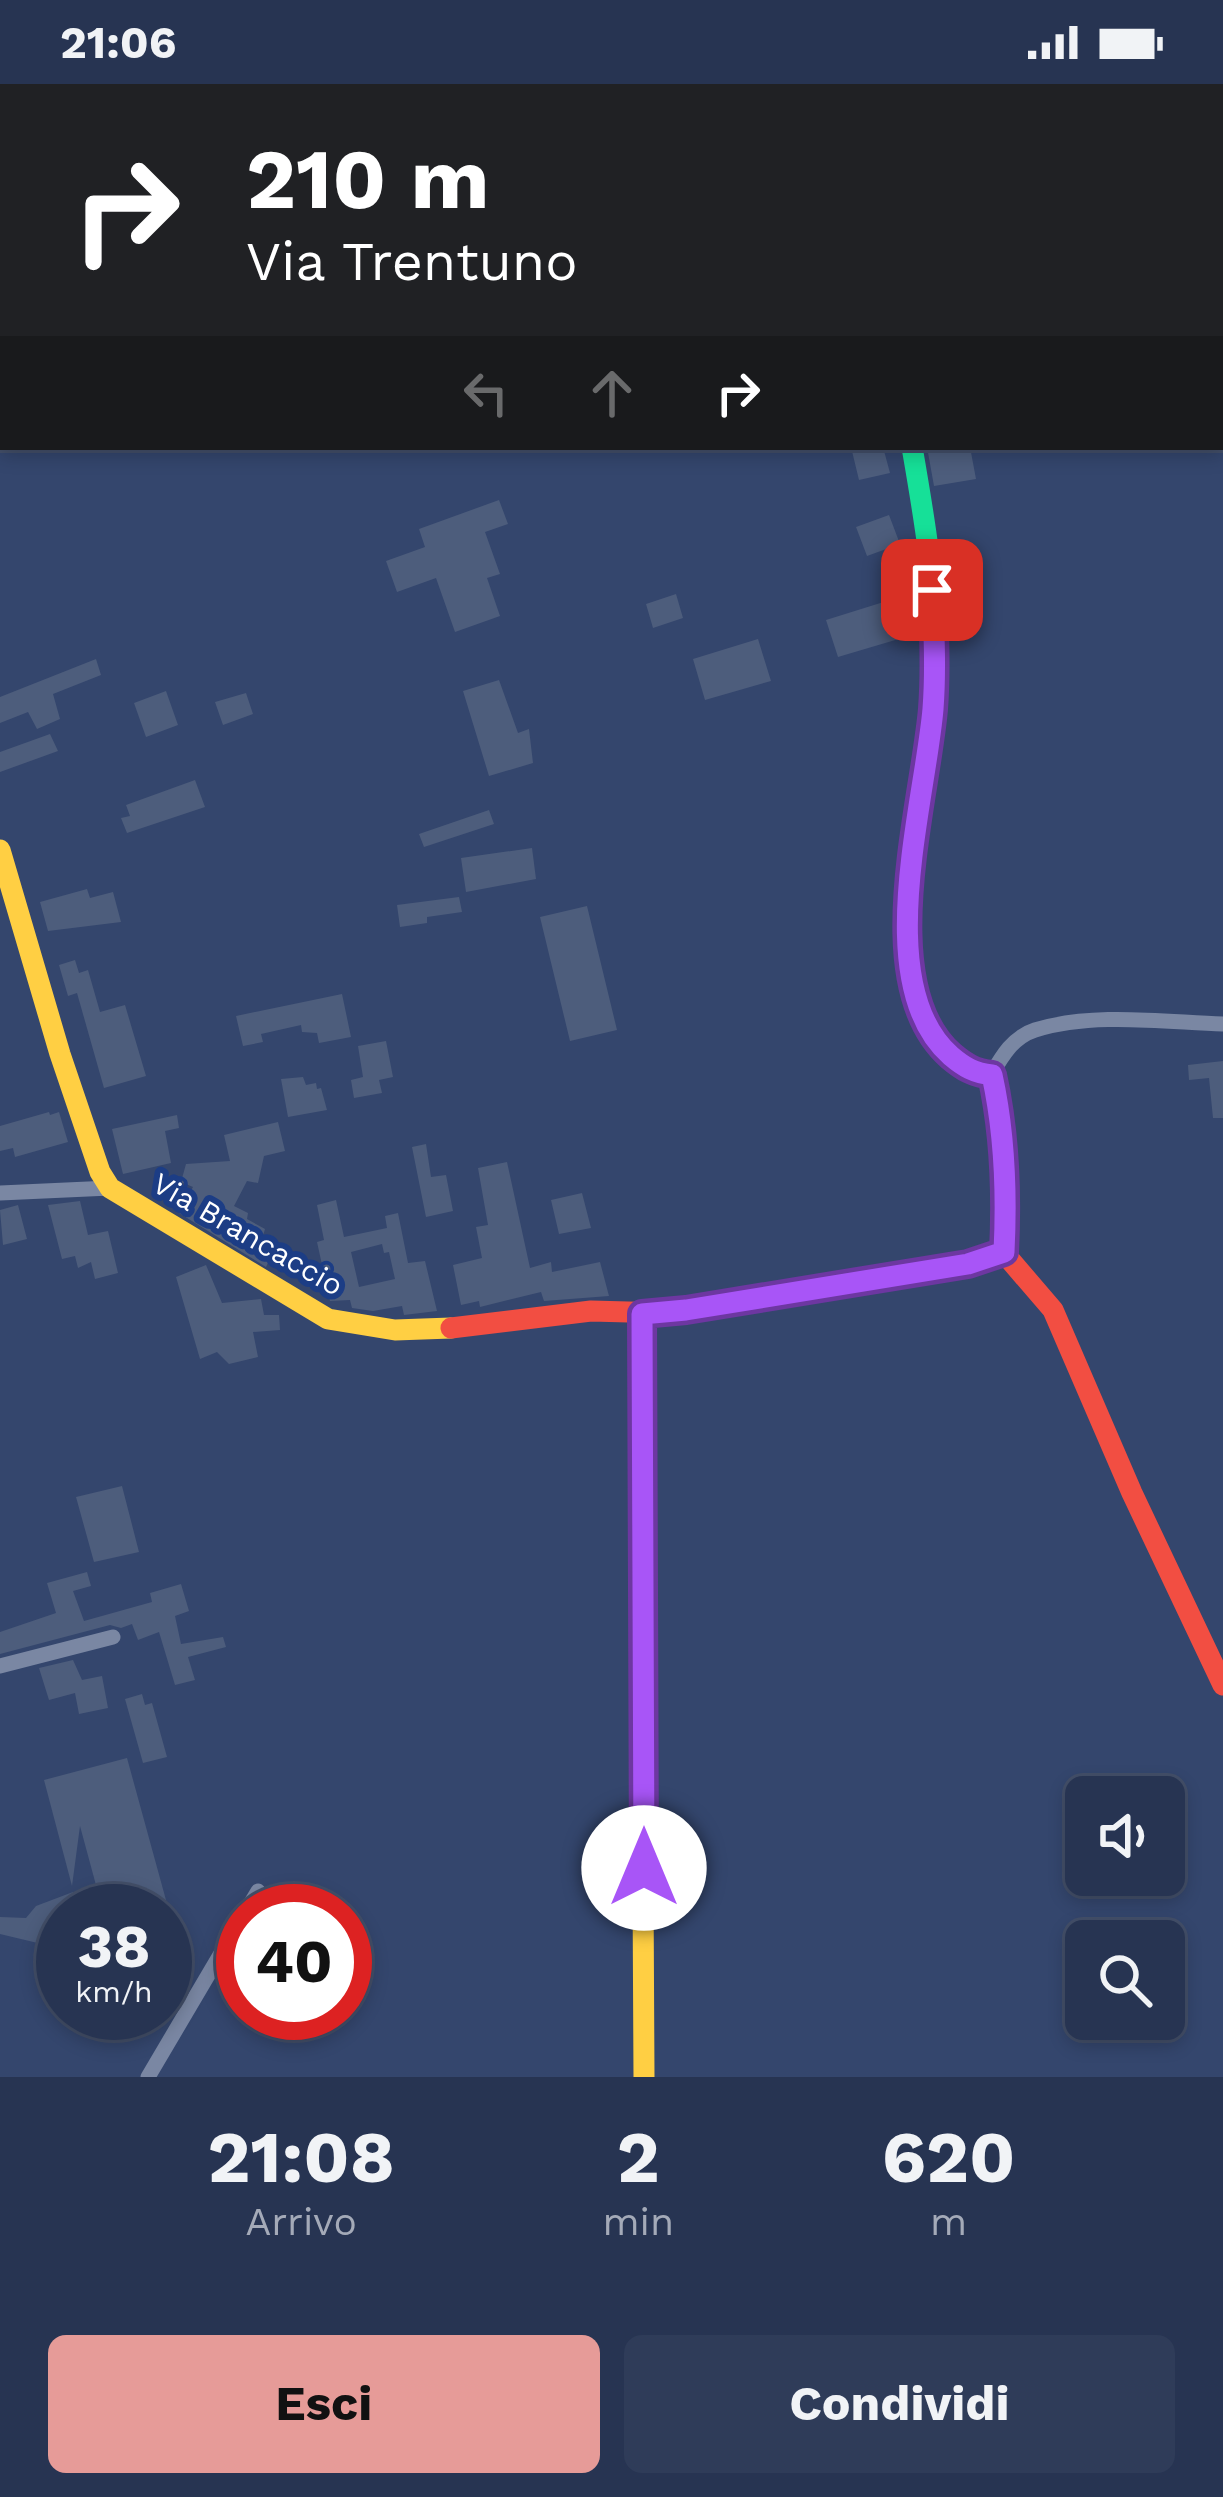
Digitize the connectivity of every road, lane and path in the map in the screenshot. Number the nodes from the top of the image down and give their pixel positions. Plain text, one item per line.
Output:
1 (912, 450) edge
2 (0, 850) edge
3 (1223, 1024) edge
4 (992, 1075) junction
5 (110, 1188) junction
6 (0, 1193) edge
7 (1004, 1252) junction
8 (642, 1314) junction
9 (113, 1637) dead end
10 (0, 1666) edge
11 (1223, 1685) edge
12 (216, 1961) edge
13 (148, 2077) edge
14 (644, 2077) edge

1 - 4 street
2 - 5 street, Via Brancaccio
3 - 4 street
4 - 7 street
5 - 6 street
5 - 8 street, Via Brancaccio
7 - 8 street, Via Brancaccio
7 - 11 street
8 - 14 street
9 - 10 street
12 - 13 street

